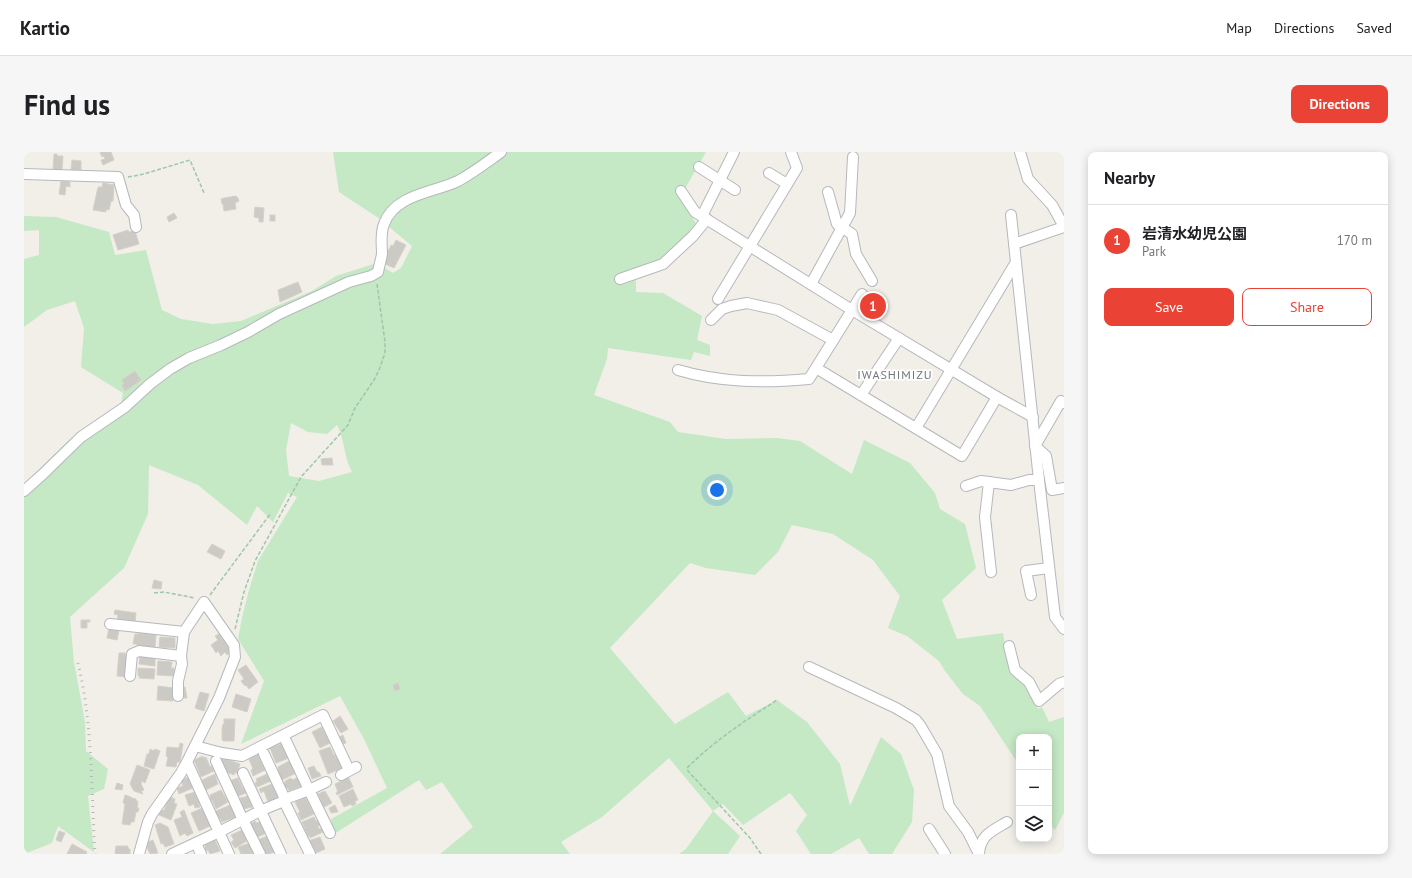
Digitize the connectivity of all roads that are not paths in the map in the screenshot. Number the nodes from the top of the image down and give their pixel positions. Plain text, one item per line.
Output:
1 (501, 152) edge
2 (734, 152) edge
3 (1020, 152) edge
4 (794, 153) edge
5 (853, 158) dead end
6 (699, 167) dead end
7 (769, 173) dead end
8 (24, 174) edge
9 (720, 180) junction
10 (787, 184) junction
11 (735, 190) dead end
12 (681, 191) dead end
13 (828, 192) dead end
14 (1011, 215) dead end
15 (705, 218) junction
16 (136, 227) dead end
17 (1064, 227) edge
18 (842, 228) junction
19 (1014, 244) junction
20 (749, 246) junction
21 (1016, 262) junction
22 (620, 279) dead end
23 (872, 281) dead end
24 (811, 284) junction
25 (862, 294) dead end
26 (718, 299) dead end
27 (852, 310) junction
28 (710, 320) dead end
29 (899, 338) junction
30 (833, 340) junction
31 (816, 368) junction
32 (678, 370) dead end
33 (951, 370) junction
34 (861, 396) junction
35 (997, 397) junction
36 (1064, 403) edge
37 (1033, 417) junction
38 (916, 428) junction
39 (1035, 446) junction
40 (1039, 480) junction
41 (989, 482) junction
42 (966, 486) dead end
43 (1064, 488) edge
44 (24, 491) edge
45 (1049, 568) junction
46 (991, 572) dead end
47 (1031, 595) dead end
48 (110, 624) dead end
49 (1064, 629) edge
50 (184, 632) junction
51 (1009, 646) dead end
52 (181, 656) junction
53 (809, 667) dead end
54 (130, 676) dead end
55 (1064, 682) edge
56 (178, 696) dead end
57 (286, 741) dead end
58 (195, 746) junction
59 (264, 754) dead end
60 (216, 761) dead end
61 (187, 762) junction
62 (348, 771) dead end
63 (243, 773) dead end
64 (326, 782) dead end
65 (309, 790) junction
66 (285, 800) junction
67 (260, 811) junction
68 (243, 820) junction
69 (1007, 822) dead end
70 (930, 829) dead end
71 (219, 832) junction
72 (330, 833) dead end
73 (196, 843) junction
74 (139, 854) edge
75 (172, 854) edge
76 (201, 854) edge
77 (229, 854) edge
78 (260, 854) edge
79 (281, 854) edge
80 (310, 854) edge
81 (945, 854) edge
82 (979, 854) edge

1 - 44 street
2 - 9 street
3 - 17 street
4 - 10 street
5 - 18 street
6 - 9 street
7 - 10 street
8 - 16 street
9 - 11 street
9 - 15 street
10 - 20 street
12 - 15 street
13 - 18 street
14 - 19 street
15 - 20 street
15 - 22 street
17 - 19 street
18 - 23 street
18 - 24 street
19 - 21 street
20 - 24 street
20 - 26 street
21 - 33 street
21 - 37 street
24 - 27 street
25 - 27 street
27 - 29 street
27 - 30 street
28 - 30 street
29 - 33 street
29 - 34 street
30 - 31 street
31 - 32 street
31 - 34 street
33 - 35 street
33 - 38 street
34 - 38 street
35 - 37 street
35 - 38 street
36 - 39 street
37 - 39 street
39 - 40 street
39 - 43 street
40 - 41 street
40 - 45 street
41 - 42 street
41 - 46 street
45 - 47 street
45 - 49 street
48 - 50 street
50 - 52 street
50 - 58 street
51 - 55 street
52 - 54 street
52 - 56 street
53 - 82 street
57 - 65 street
58 - 61 street
58 - 62 street
59 - 66 street
60 - 68 street
61 - 71 street
61 - 74 street
63 - 67 street
64 - 65 street
65 - 66 street
65 - 72 street
66 - 67 street
66 - 80 street
67 - 68 street
67 - 79 street
68 - 71 street
68 - 78 street
69 - 82 street
70 - 81 street
71 - 73 street
71 - 77 street
73 - 75 street
73 - 76 street

